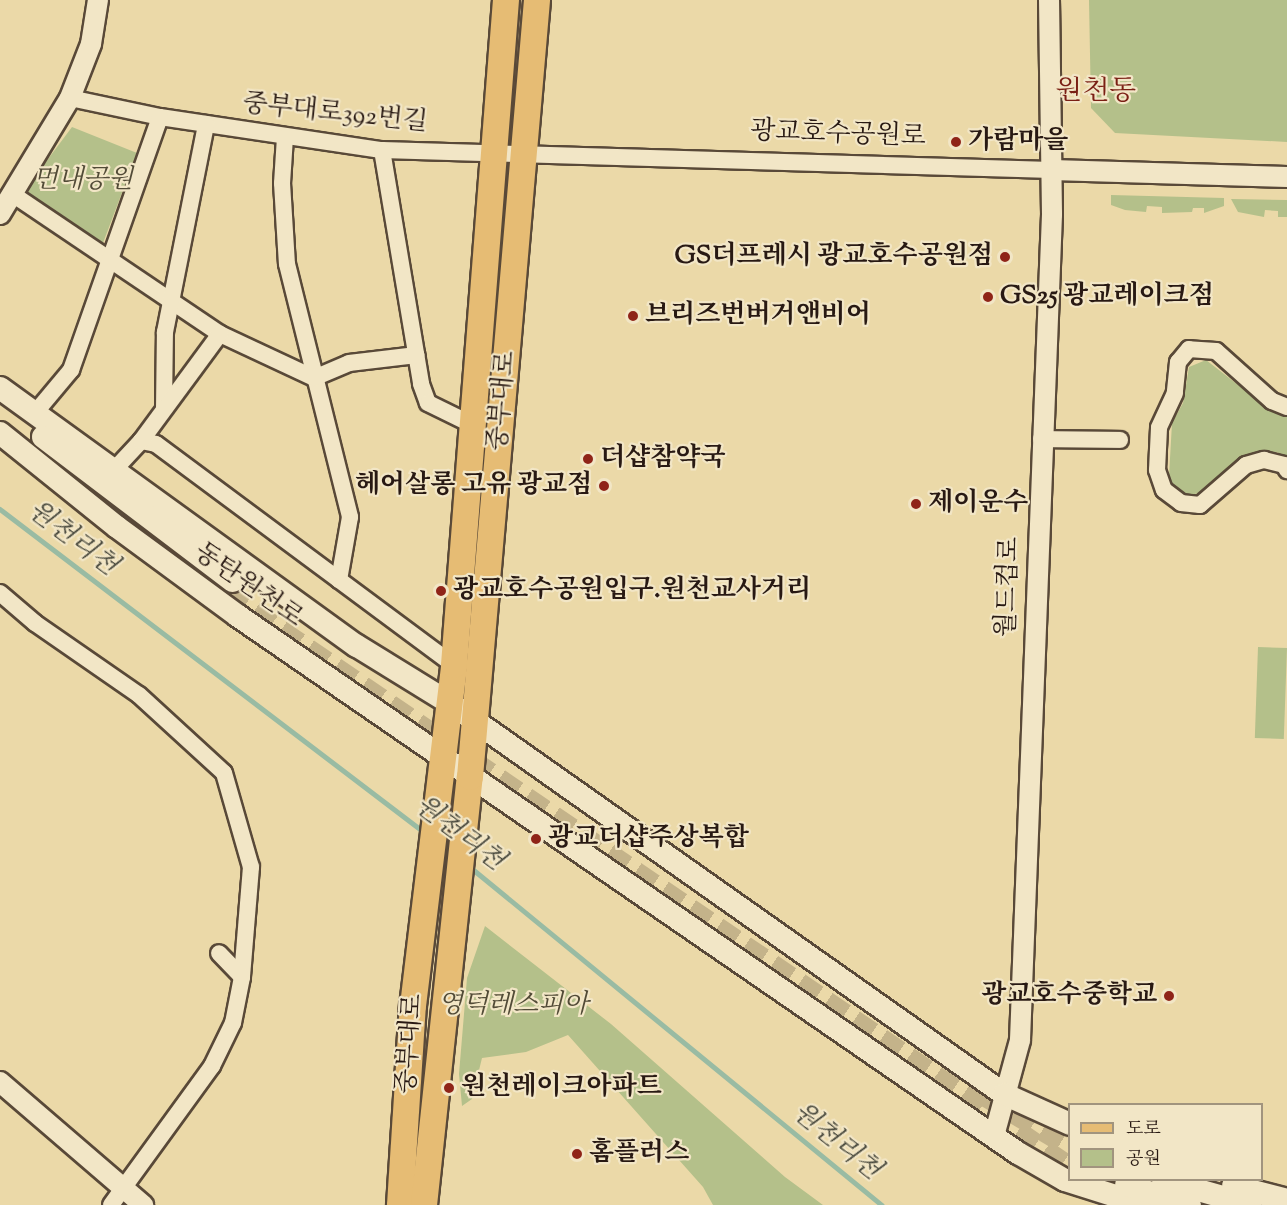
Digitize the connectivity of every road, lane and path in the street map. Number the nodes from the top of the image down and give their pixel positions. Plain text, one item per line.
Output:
1 (98, 0) edge
2 (506, 0) edge
3 (537, 0) edge
4 (1049, 0) edge
5 (70, 98) junction
6 (160, 117) junction
7 (206, 124) junction
8 (285, 136) junction
9 (382, 150) junction
10 (494, 152) junction
11 (526, 152) junction
12 (1052, 170) junction
13 (1287, 177) edge
14 (11, 193) junction
15 (0, 214) edge
16 (110, 259) junction
17 (171, 301) junction
18 (220, 334) junction
19 (417, 355) junction
20 (314, 378) junction
21 (0, 388) edge
22 (0, 405) edge
23 (1287, 408) edge
24 (164, 409) junction
25 (35, 412) junction
26 (0, 420) edge
27 (473, 425) junction
28 (0, 433) edge
29 (1041, 438) junction
30 (1120, 440) dead end
31 (141, 441) junction
32 (114, 470) junction
33 (1287, 470) edge
34 (339, 580) junction
35 (0, 593) edge
36 (454, 665) junction
37 (448, 702) junction
38 (474, 721) junction
39 (441, 767) junction
40 (469, 790) junction
41 (219, 953) dead end
42 (242, 977) junction
43 (0, 1082) edge
44 (1004, 1094) junction
45 (1068, 1123) edge
46 (994, 1136) junction
47 (1068, 1181) edge
48 (1068, 1181) edge
49 (1116, 1181) edge
50 (1170, 1181) edge
51 (1218, 1181) edge
52 (125, 1189) junction
53 (1287, 1200) edge
54 (111, 1205) edge
55 (143, 1205) edge
56 (400, 1205) edge
57 (424, 1205) edge
58 (1144, 1205) edge
59 (1190, 1205) edge
60 (1251, 1205) edge

1 - 5 street
2 - 10 main road, 중부대로
3 - 11 main road, 중부대로
4 - 12 street, 월드컵로
5 - 6 street, 중부대로392번길
5 - 14 street
6 - 7 street, 중부대로392번길
6 - 16 street
7 - 8 street, 중부대로392번길
7 - 17 street, 중부대로392번길
8 - 9 street, 중부대로392번길
8 - 20 street
9 - 10 street, 중부대로392번길
9 - 19 street, 중부대로
10 - 11 street, 광교호수공원로
10 - 27 main road, 중부대로
11 - 12 street, 광교호수공원로
11 - 38 main road, 중부대로
12 - 13 street, 광교호수공원로
12 - 29 street, 월드컵로
14 - 15 street
14 - 16 street
16 - 17 street
16 - 25 street
17 - 18 street
17 - 24 street, 중부대로392번길
18 - 20 street
18 - 24 street
19 - 20 street
19 - 27 street, 중부대로
20 - 34 street
21 - 25 main road, 동탄원천로
22 - 26 main road
23 - 33 street
24 - 31 street
25 - 32 main road, 동탄원천로
27 - 36 main road, 중부대로
28 - 39 main road, 동탄원천로
29 - 30 street
29 - 44 street, 월드컵로
31 - 32 street
31 - 34 street
32 - 37 main road, 동탄원천로
34 - 36 street
35 - 42 street
36 - 37 main road, 중부대로
37 - 38 main road, 동탄원천로
37 - 39 main road, 중부대로
38 - 40 main road, 중부대로
38 - 44 main road, 동탄원천로
39 - 40 main road, 동탄원천로
39 - 56 main road, 중부대로
40 - 46 main road, 동탄원천로
40 - 57 main road, 중부대로
41 - 42 street
42 - 52 street
43 - 52 street
44 - 45 main road, 동탄원천로
44 - 46 street, 월드컵로
46 - 47 main road, 동탄원천로
48 - 58 main road, 동탄원천로
49 - 59 main road
50 - 60 main road
51 - 53 main road
52 - 54 street
52 - 55 street

